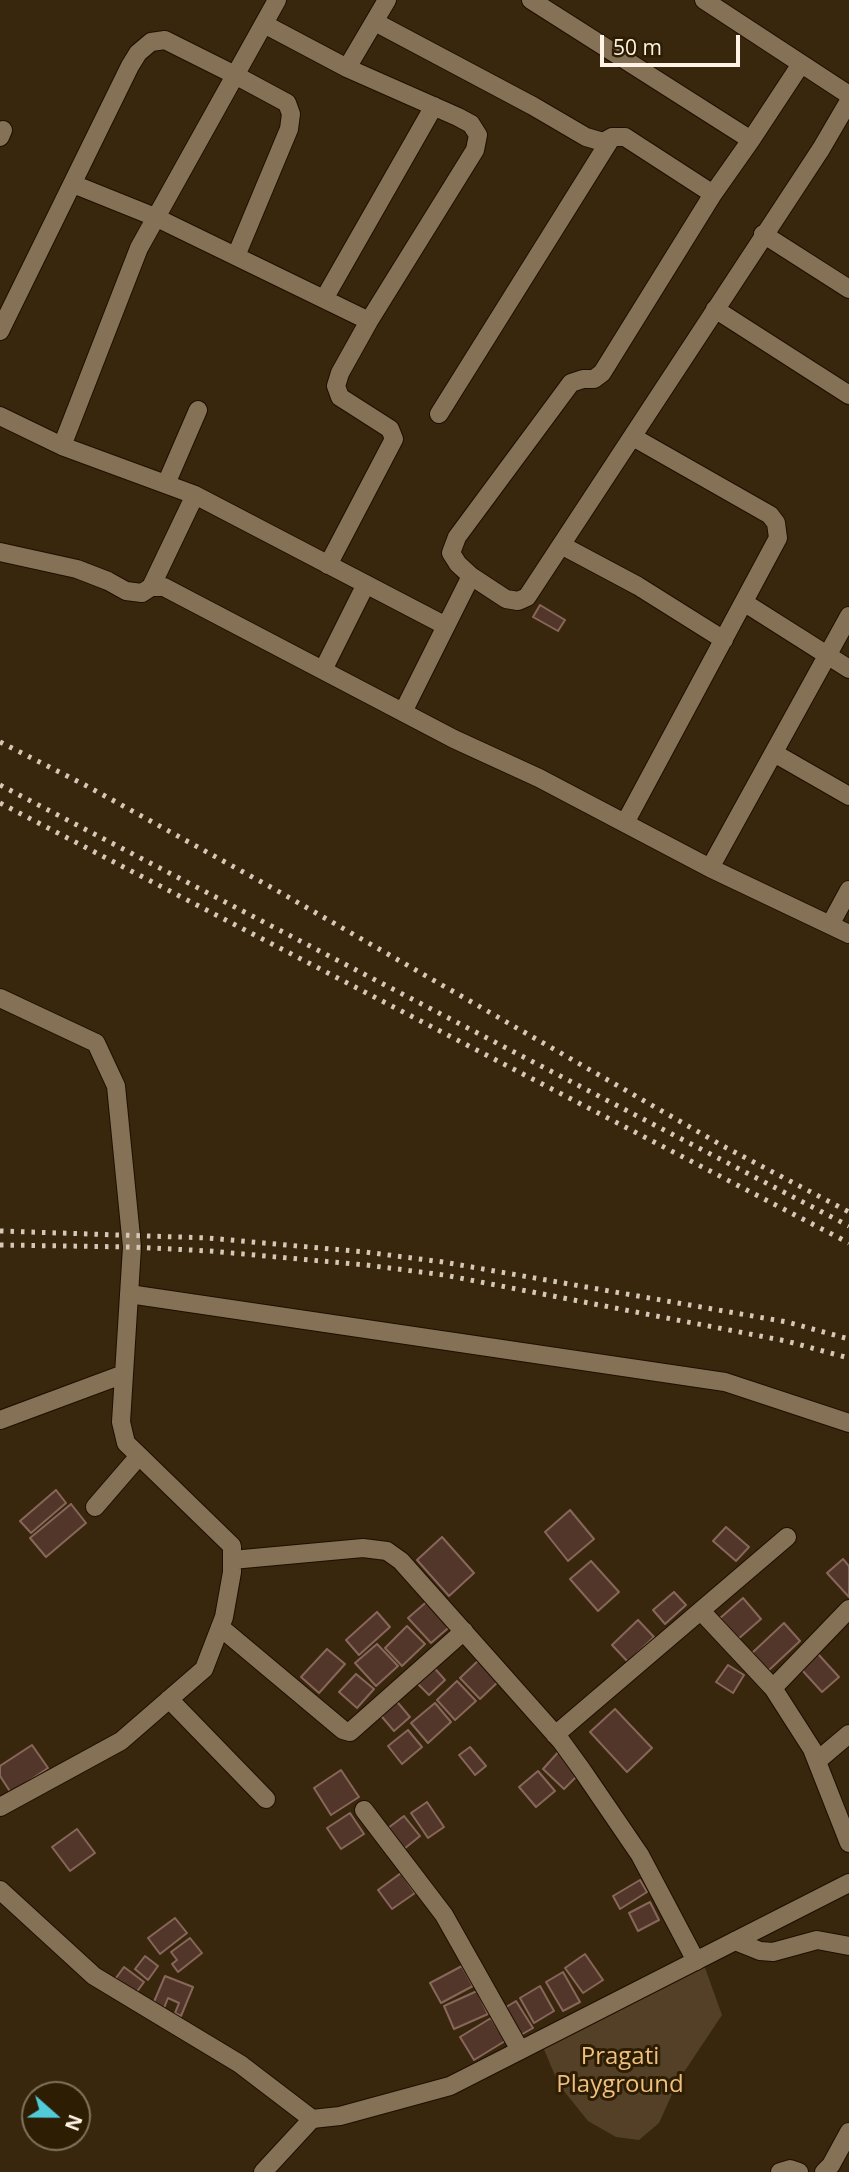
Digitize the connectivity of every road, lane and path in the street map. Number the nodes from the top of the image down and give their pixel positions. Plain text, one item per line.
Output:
1 (277, 0) edge
2 (387, 0) edge
3 (531, 0) edge
4 (704, 0) edge
5 (375, 22) junction
6 (264, 23) junction
7 (801, 64) junction
8 (346, 68) junction
9 (235, 75) junction
10 (849, 98) edge
11 (434, 106) junction
12 (612, 137) junction
13 (751, 140) junction
14 (73, 184) junction
15 (713, 194) junction
16 (155, 217) junction
17 (763, 234) junction
18 (236, 256) junction
19 (849, 289) edge
20 (324, 299) junction
21 (715, 309) junction
22 (369, 321) junction
23 (0, 331) edge
24 (849, 395) edge
25 (198, 410) dead end
26 (439, 414) dead end
27 (0, 416) edge
28 (633, 437) junction
29 (62, 446) junction
30 (166, 484) junction
31 (195, 495) junction
32 (563, 546) junction
33 (0, 552) edge
34 (328, 565) junction
35 (471, 576) junction
36 (366, 584) junction
37 (151, 587) junction
38 (745, 603) junction
39 (849, 616) edge
40 (446, 626) junction
41 (724, 640) junction
42 (827, 656) junction
43 (849, 669) edge
44 (323, 670) junction
45 (403, 712) junction
46 (774, 753) junction
47 (849, 796) edge
48 (625, 823) junction
49 (710, 868) junction
50 (849, 890) edge
51 (830, 926) junction
52 (849, 934) edge
53 (0, 998) edge
54 (129, 1294) junction
55 (124, 1374) junction
56 (0, 1420) edge
57 (849, 1423) edge
58 (139, 1456) junction
59 (95, 1507) dead end
60 (787, 1537) dead end
61 (232, 1560) junction
62 (849, 1609) edge
63 (701, 1611) junction
64 (220, 1627) junction
65 (464, 1632) junction
66 (773, 1688) junction
67 (169, 1699) junction
68 (849, 1734) edge
69 (555, 1735) junction
70 (817, 1761) junction
71 (266, 1799) dead end
72 (3, 1802) edge
73 (363, 1810) dead end
74 (849, 1843) edge
75 (849, 1883) edge
76 (0, 1890) edge
77 (734, 1941) junction
78 (849, 1946) edge
79 (696, 1961) junction
80 (520, 2050) junction
81 (312, 2119) junction
82 (849, 2132) edge
83 (263, 2172) edge
84 (780, 2172) edge
85 (799, 2172) edge
86 (824, 2172) edge

1 - 6 street
2 - 5 street
3 - 13 street
4 - 7 street
5 - 8 street
5 - 12 street
6 - 8 street
6 - 9 street
7 - 10 street
7 - 13 street
8 - 11 street
9 - 14 street
9 - 16 street
9 - 18 street
10 - 17 street
11 - 20 street
11 - 22 street
12 - 15 street
12 - 26 street
13 - 15 street
14 - 16 street
14 - 23 street
15 - 35 street
16 - 18 street
16 - 29 street
17 - 19 street
17 - 21 street
18 - 20 street
20 - 22 street
21 - 24 street
21 - 28 street
22 - 34 street
25 - 30 street
27 - 29 street
28 - 32 street
28 - 38 street
29 - 30 street
30 - 31 street
31 - 34 street
31 - 37 street
32 - 35 street
32 - 41 street
33 - 37 street
34 - 36 street
35 - 40 street
36 - 40 street
36 - 44 street
37 - 44 street
38 - 41 street
38 - 42 street
39 - 42 street
40 - 45 street
41 - 48 street
42 - 43 street
42 - 46 street
44 - 45 street
45 - 48 street
46 - 47 street
46 - 49 street
48 - 49 street
49 - 51 street
50 - 51 street
51 - 52 street
53 - 54 street
54 - 55 street
54 - 57 street
55 - 56 street
55 - 58 street
58 - 59 street
58 - 61 street
60 - 63 street
61 - 64 street
61 - 65 street
62 - 66 street
63 - 66 street
63 - 69 street
64 - 65 street
64 - 67 street
65 - 69 street
66 - 70 street
67 - 71 street
67 - 72 street
68 - 70 street
69 - 79 street
70 - 74 street
73 - 80 street
75 - 77 street
76 - 81 street
77 - 78 street
77 - 79 street
79 - 80 street
80 - 81 street
81 - 83 street
82 - 86 street
84 - 85 street

